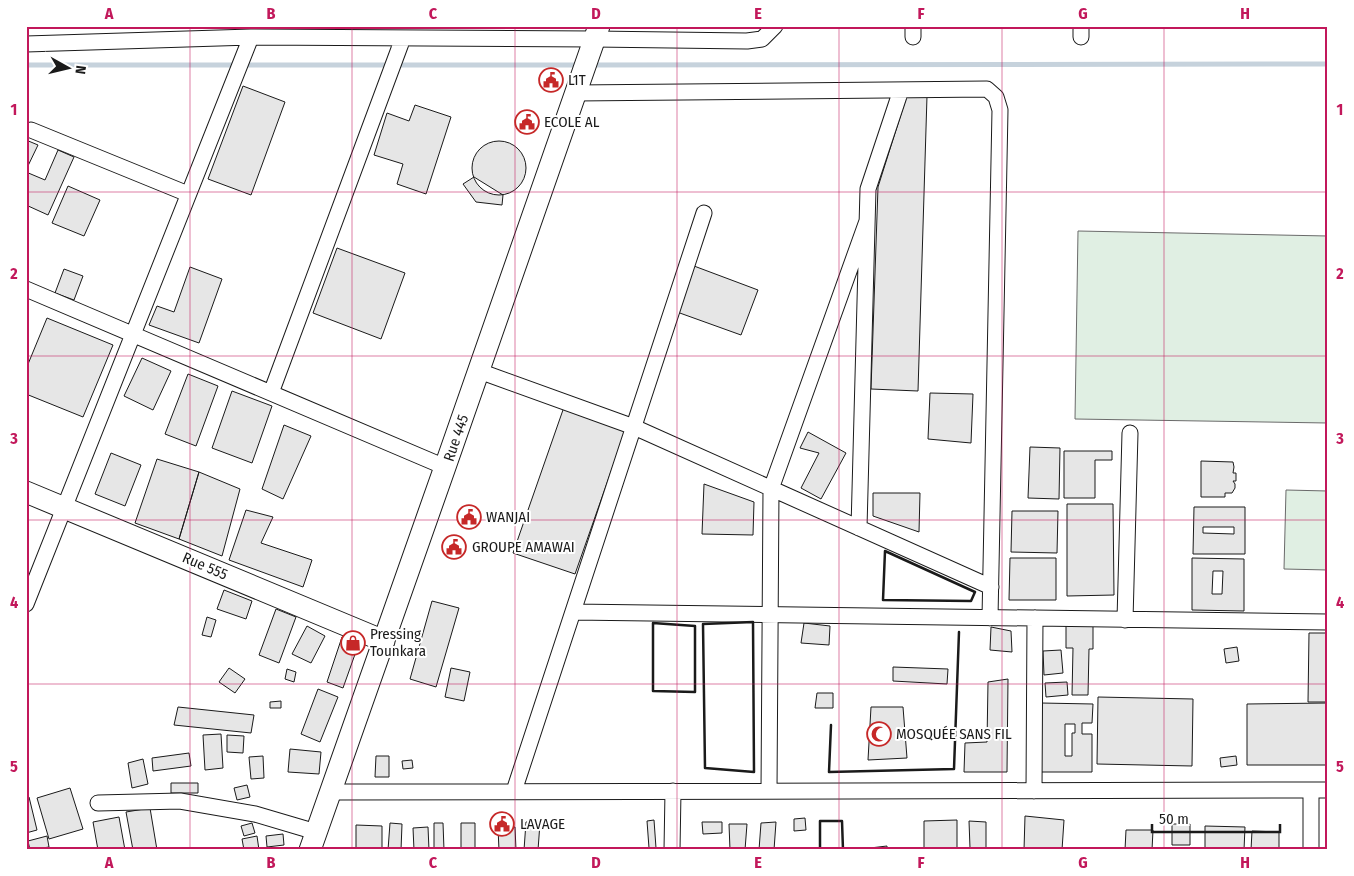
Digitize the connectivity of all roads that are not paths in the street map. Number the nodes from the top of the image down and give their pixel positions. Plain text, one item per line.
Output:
1 (775, 26) edge
2 (277, 32) edge
3 (251, 37) junction
4 (403, 38) junction
5 (594, 40) edge
6 (26, 44) edge
7 (577, 89) junction
8 (901, 90) junction
9 (31, 130) dead end
10 (188, 194) junction
11 (704, 213) dead end
12 (867, 221) junction
13 (26, 289) edge
14 (133, 335) junction
15 (479, 371) junction
16 (270, 393) junction
17 (634, 427) junction
18 (1130, 433) dead end
19 (445, 468) junction
20 (771, 489) junction
21 (26, 492) edge
22 (64, 508) junction
23 (859, 528) junction
24 (991, 587) junction
25 (26, 604) edge
26 (573, 612) junction
27 (770, 615) junction
28 (990, 618) junction
29 (1035, 618) junction
30 (1125, 620) junction
31 (1328, 622) edge
32 (384, 641) junction
33 (1311, 790) junction
34 (1328, 790) edge
35 (672, 791) junction
36 (769, 791) junction
37 (1034, 791) junction
38 (331, 792) junction
39 (514, 792) junction
40 (98, 803) dead end
41 (313, 841) edge
42 (672, 850) edge
43 (1311, 850) edge

1 - 5 street
2 - 3 street
2 - 4 street
3 - 6 street
3 - 10 street
4 - 5 street
4 - 16 street
5 - 7 street, Rue 445
7 - 8 street
7 - 15 street, Rue 445
8 - 12 street
8 - 24 street
9 - 10 street
10 - 14 street
11 - 17 street
12 - 20 street
12 - 23 street
13 - 14 street
14 - 16 street
14 - 22 street
15 - 17 street
15 - 19 street, Rue 445
16 - 19 street
17 - 20 street
17 - 26 street
18 - 30 street
19 - 32 street, Rue 445
20 - 23 street
20 - 27 street
21 - 22 street, Rue 555
22 - 25 street
22 - 32 street, Rue 555
23 - 24 street
24 - 28 street
26 - 27 street
26 - 39 street
27 - 28 street
27 - 36 street
28 - 29 street
29 - 30 street
29 - 37 street
30 - 31 street
32 - 38 street, Rue 445
33 - 34 street
33 - 37 street
33 - 43 street
35 - 36 street
35 - 39 street
35 - 42 street
36 - 37 street
38 - 39 street
38 - 41 street, Rue 445
40 - 41 street

